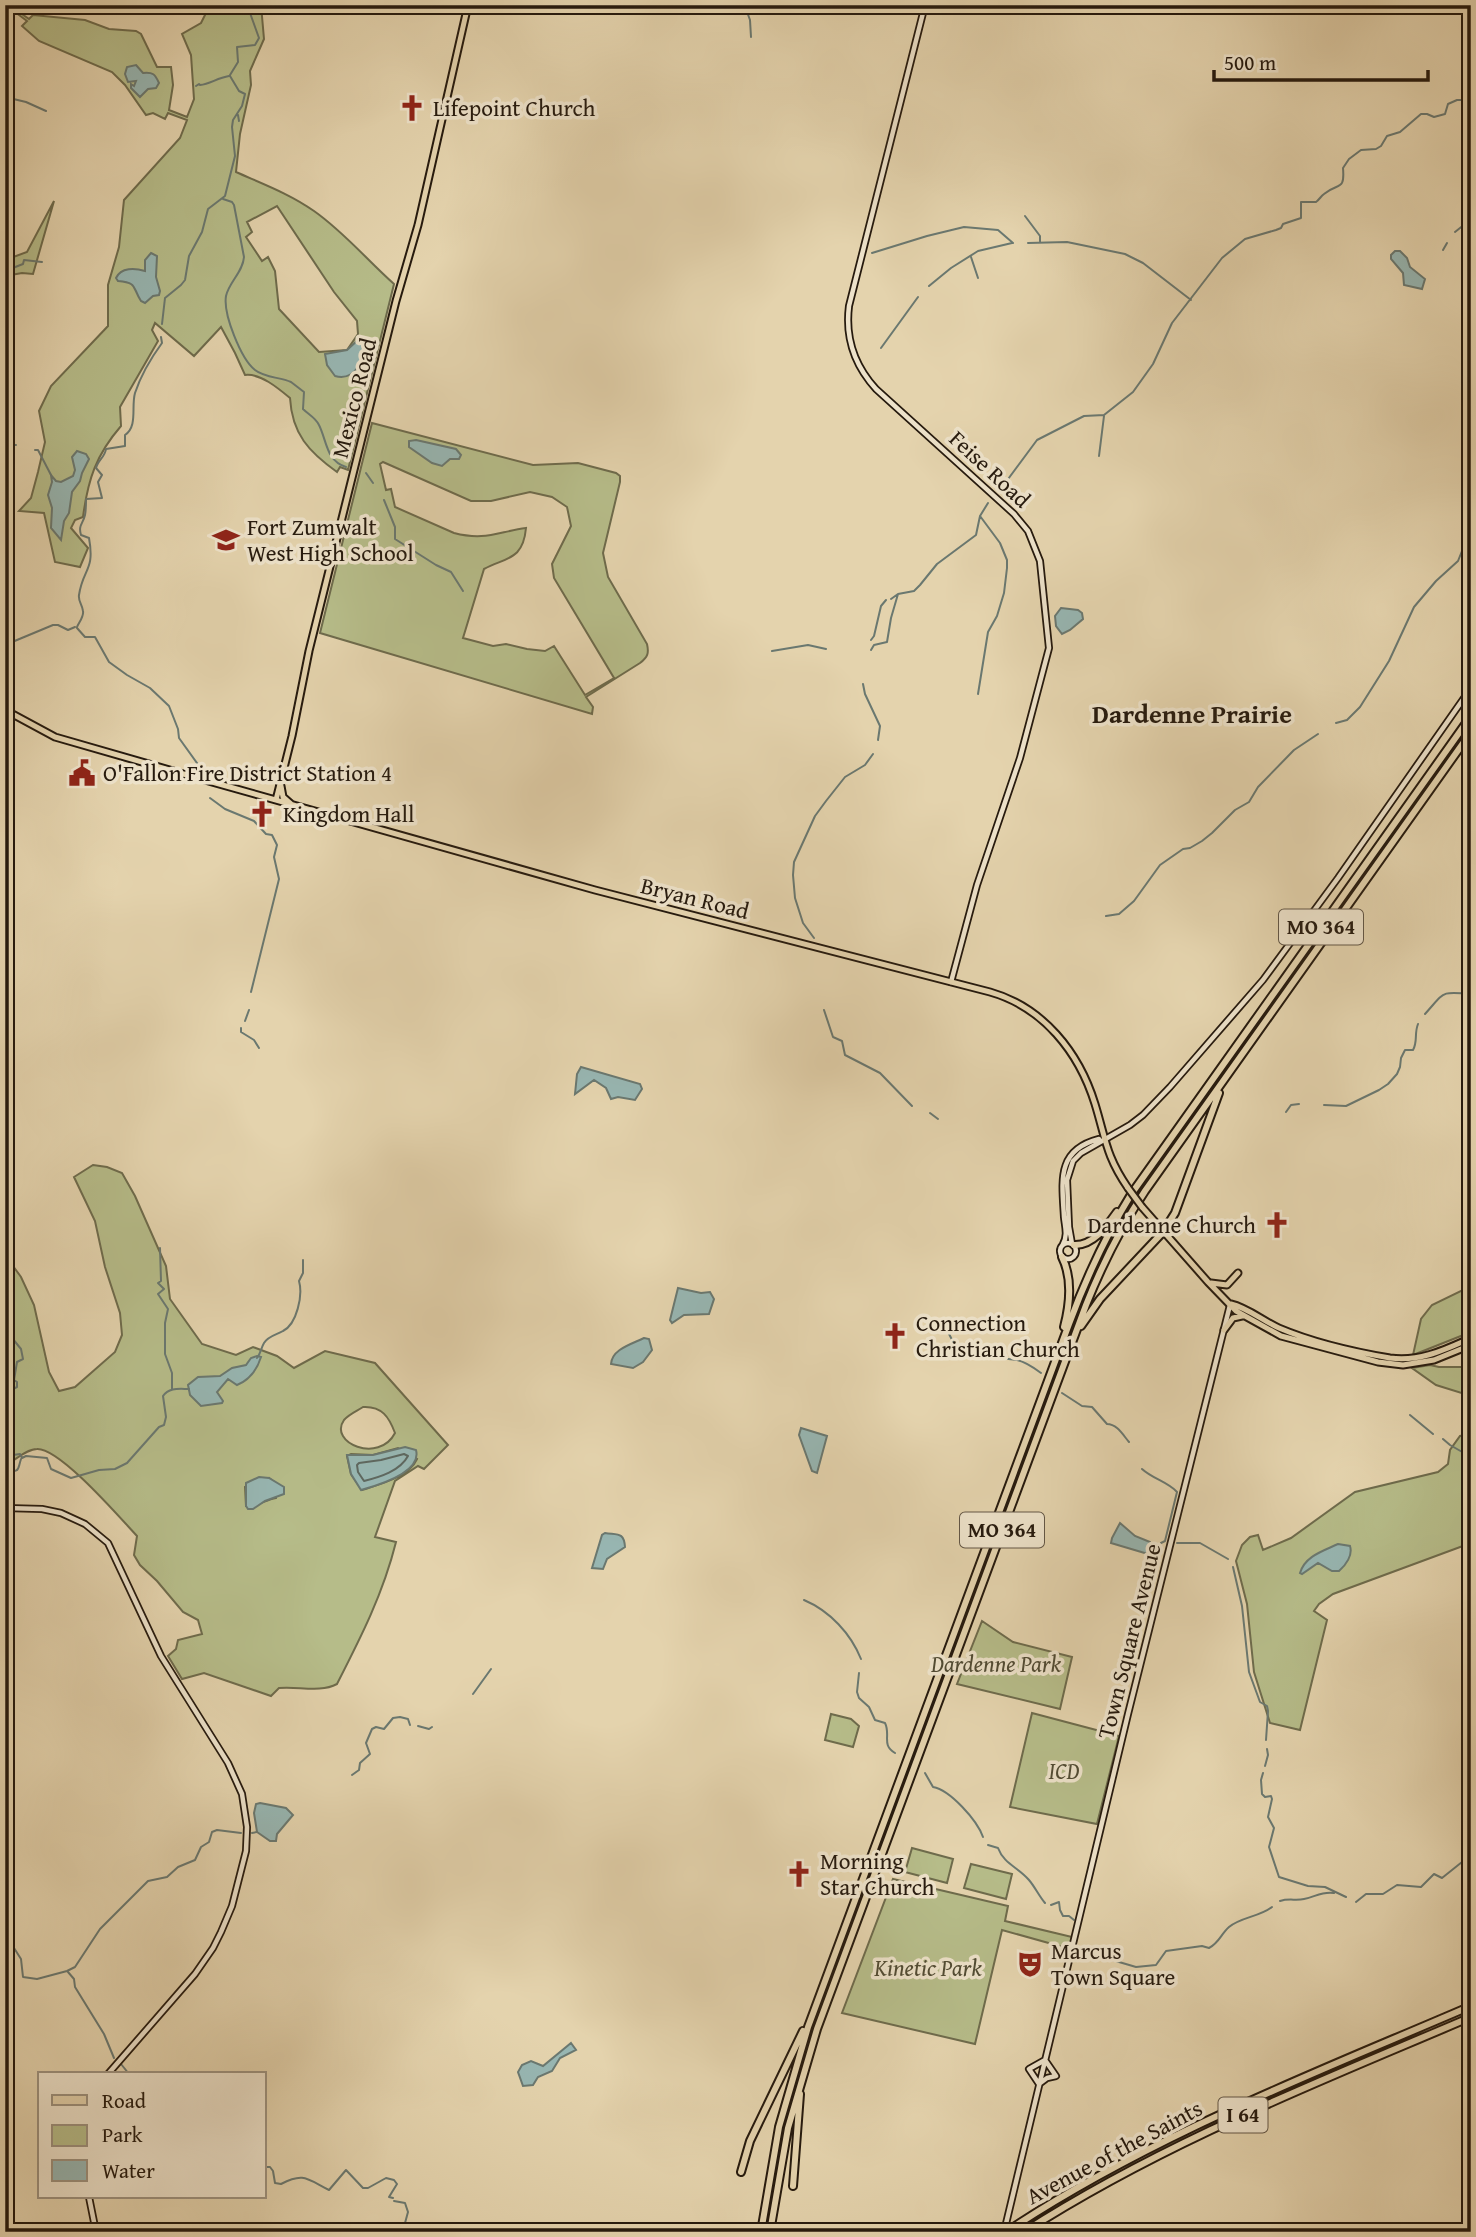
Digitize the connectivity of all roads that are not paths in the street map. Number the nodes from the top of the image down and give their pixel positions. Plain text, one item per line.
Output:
1 (468, 5) edge
2 (925, 5) edge
3 (1471, 688) edge
4 (5, 710) edge
5 (1471, 716) edge
6 (1471, 732) edge
7 (280, 783) junction
8 (276, 800) junction
9 (291, 805) junction
10 (951, 982) junction
11 (1231, 1070) junction
12 (1103, 1138) junction
13 (1142, 1180) junction
14 (1163, 1232) junction
15 (1063, 1244) junction
16 (1073, 1245) junction
17 (1062, 1257) junction
18 (1238, 1273) dead end
19 (1208, 1282) junction
20 (1231, 1304) junction
21 (1243, 1316) junction
22 (1224, 1330) junction
23 (1471, 1338) edge
24 (1072, 1343) junction
25 (1471, 1345) edge
26 (1059, 1349) junction
27 (5, 1508) edge
28 (1471, 2006) edge
29 (815, 2008) junction
30 (1471, 2017) edge
31 (1045, 2060) junction
32 (110, 2072) edge
33 (803, 2072) junction
34 (1039, 2084) junction
35 (741, 2172) dead end
36 (793, 2186) dead end
37 (89, 2198) edge
38 (96, 2232) edge
39 (761, 2232) edge
40 (772, 2232) edge
41 (1005, 2232) edge
42 (1024, 2232) edge

1 - 7 main road, Mexico Road
2 - 10 main road, Feise Road
3 - 12 main road
4 - 8 main road, Bryan Road
5 - 13 highway, MO 364
6 - 11 highway, MO 364
7 - 8 main road, Mexico Road
7 - 9 main road
8 - 9 main road, Bryan Road
9 - 10 main road, Bryan Road
10 - 12 main road, Bryan Road
11 - 14 highway
11 - 24 highway, MO 364
12 - 14 main road, Bryan Road, bridge
12 - 15 main road
12 - 16 main road
13 - 16 highway
13 - 26 highway, MO 364
14 - 19 main road, Bryan Road
14 - 24 highway
15 - 16 main road
15 - 17 main road
16 - 17 main road
17 - 26 highway
18 - 19 main road
19 - 20 main road, Bryan Road
20 - 21 main road, Bryan Road
20 - 22 main road, Town Square Avenue
20 - 23 main road
21 - 22 main road
21 - 25 main road, Bryan Road
22 - 31 main road, Town Square Avenue
24 - 33 highway, MO 364
26 - 29 highway, MO 364
27 - 32 main road
28 - 41 highway, Avenue of the Saints / I 64
29 - 35 highway
29 - 39 highway, MO 364
30 - 42 highway, Avenue of the Saints / I 64
31 - 34 main road, Town Square Avenue
31 - 34 main road
31 - 34 main road
33 - 36 highway
33 - 40 highway, MO 364
34 - 41 main road, Town Square Avenue
37 - 38 main road

